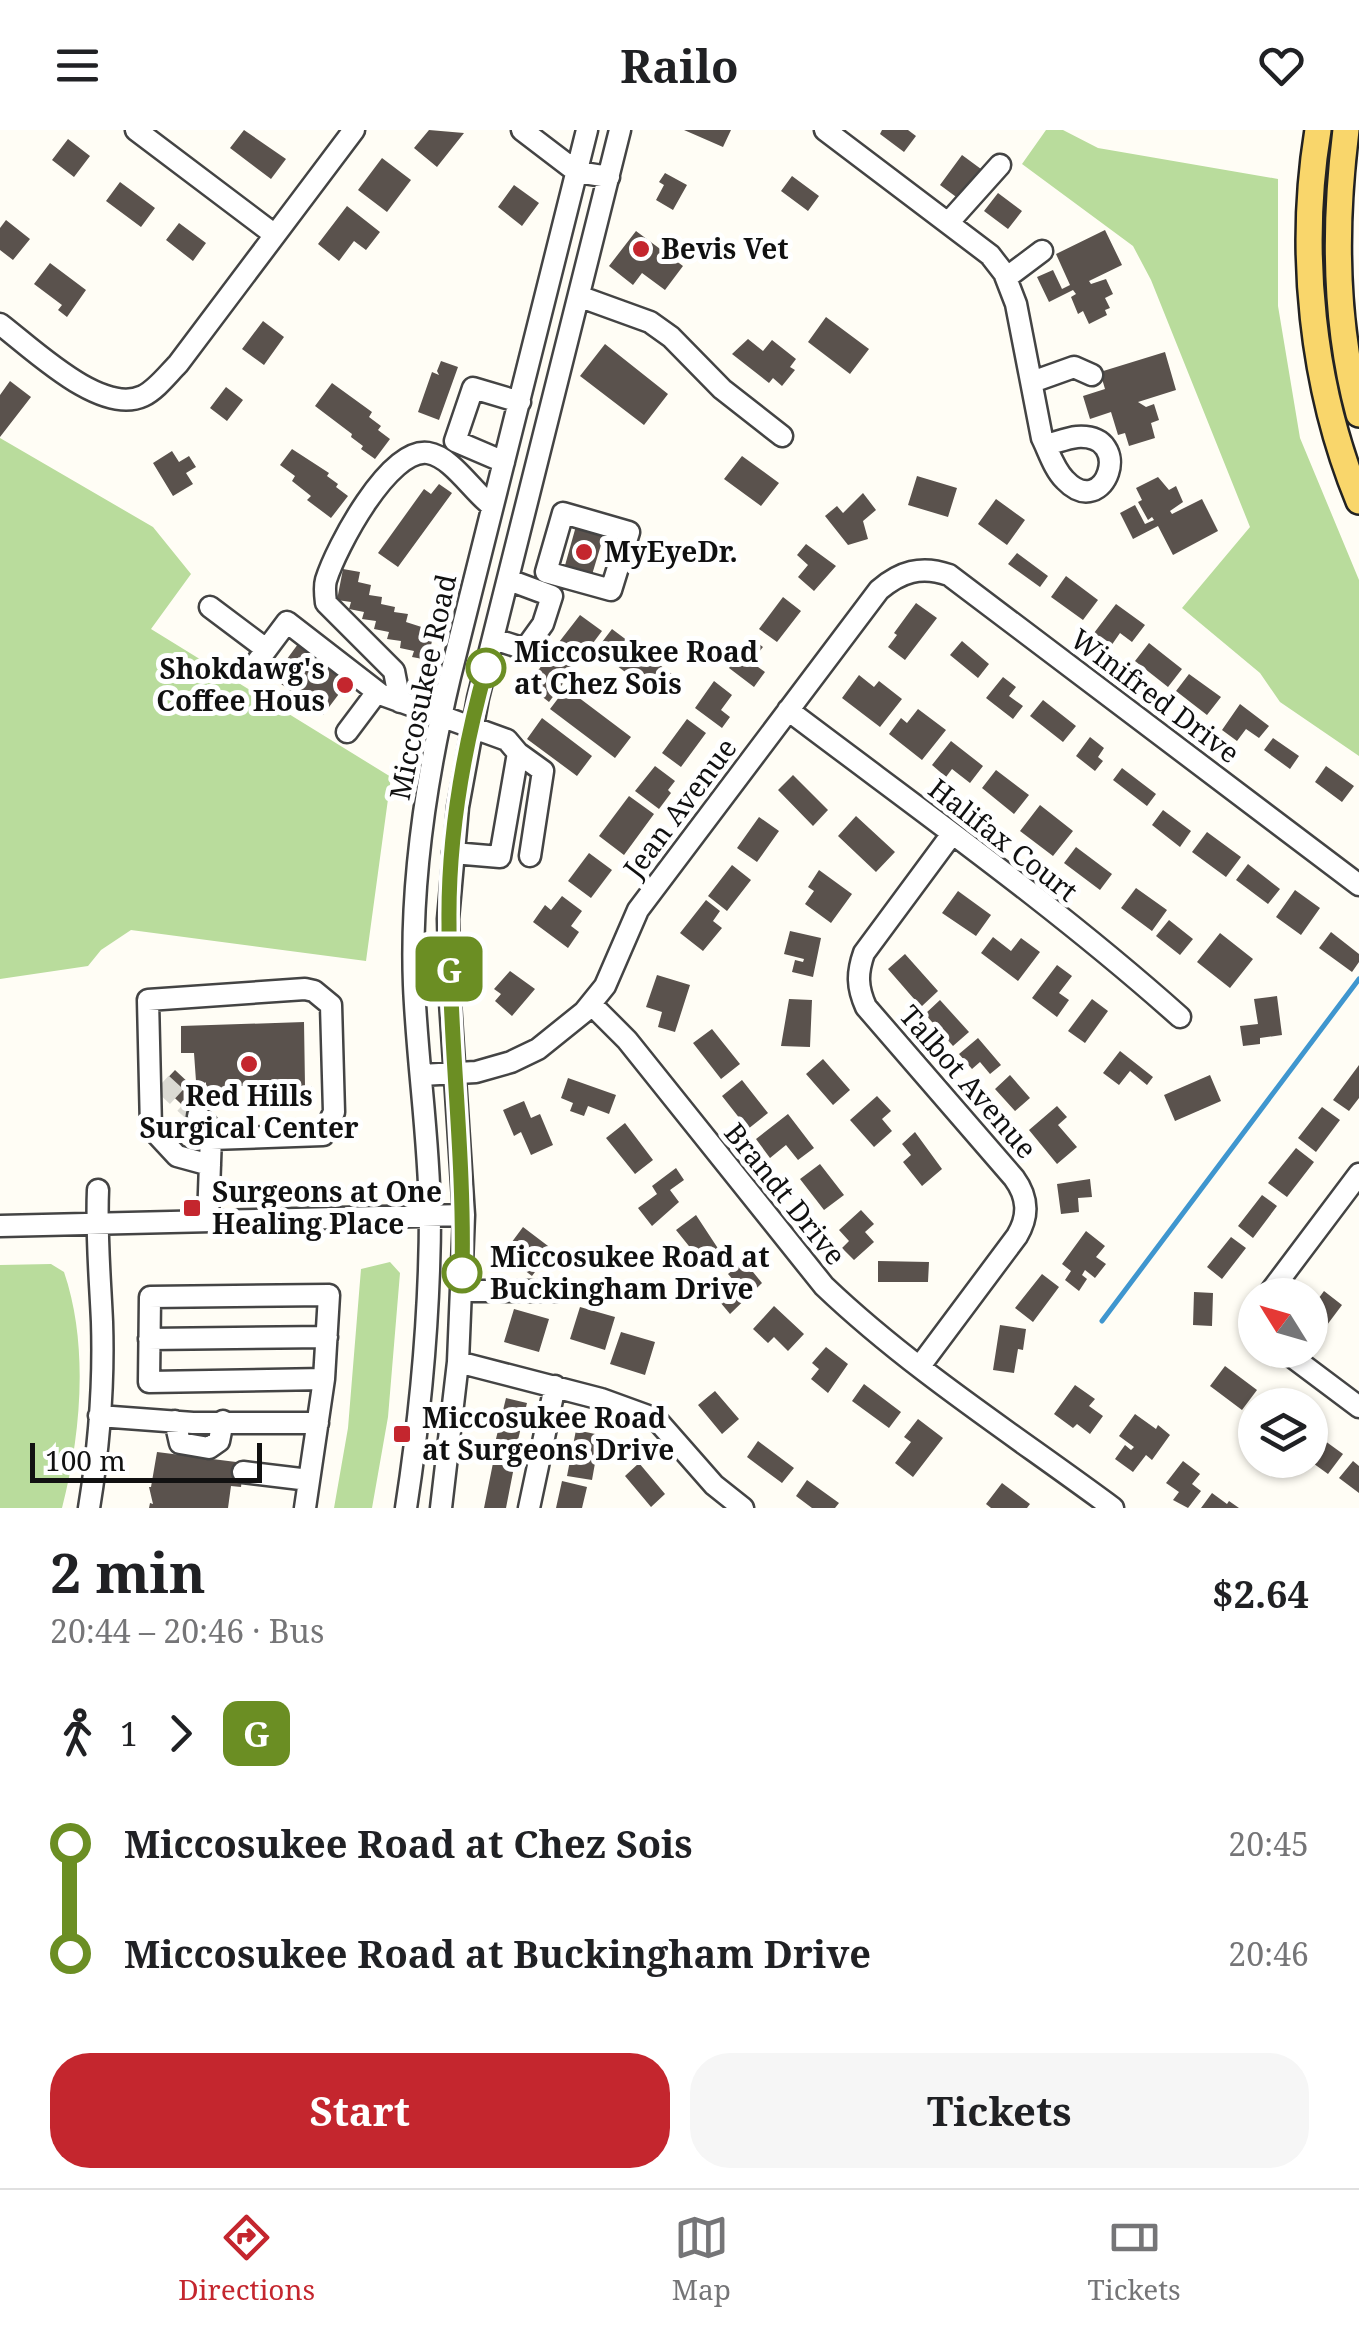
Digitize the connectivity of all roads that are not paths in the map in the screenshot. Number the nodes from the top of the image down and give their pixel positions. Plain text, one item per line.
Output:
1 (136, 130) edge
2 (354, 130) edge
3 (522, 130) edge
4 (587, 130) edge
5 (620, 130) edge
6 (825, 130) edge
7 (1318, 130) edge
8 (1346, 130) edge
9 (1000, 166) dead end
10 (577, 172) junction
11 (609, 178) junction
12 (948, 223) junction
13 (274, 235) junction
14 (1042, 251) dead end
15 (1006, 278) junction
16 (581, 297) junction
17 (0, 324) edge
18 (1092, 375) dead end
19 (1032, 382) junction
20 (520, 402) junction
21 (1359, 414) edge
22 (782, 436) dead end
23 (1046, 446) dead end
24 (504, 462) junction
25 (1359, 501) edge
26 (602, 502) dead end
27 (492, 506) junction
28 (527, 510) junction
29 (562, 519) junction
30 (597, 523) junction
31 (911, 571) joint
32 (509, 580) junction
33 (210, 607) dead end
34 (494, 639) junction
35 (377, 692) junction
36 (400, 702) junction
37 (788, 710) junction
38 (440, 717) junction
39 (472, 727) junction
40 (346, 732) dead end
41 (518, 753) junction
42 (952, 834) junction
43 (453, 852) junction
44 (530, 856) dead end
45 (1359, 885) edge
46 (591, 1004) junction
47 (1180, 1017) dead end
48 (455, 1073) junction
49 (420, 1075) junction
50 (198, 1116) tunnel mouth
51 (211, 1140) junction
52 (210, 1165) junction
53 (1359, 1174) edge
54 (98, 1190) dead end
55 (430, 1216) junction
56 (464, 1216) junction
57 (208, 1220) junction
58 (96, 1225) junction
59 (0, 1226) edge
60 (1281, 1278) edge
61 (461, 1291) junction
62 (563, 1291) dead end
63 (326, 1337) junction
64 (150, 1340) junction
65 (458, 1362) junction
66 (920, 1366) junction
67 (1307, 1368) edge
68 (324, 1379) junction
69 (213, 1383) junction
70 (556, 1386) junction
71 (1359, 1408) edge
72 (99, 1416) junction
73 (218, 1421) junction
74 (318, 1423) junction
75 (243, 1472) dead end
76 (309, 1480) junction
77 (719, 1500) edge
78 (89, 1508) edge
79 (305, 1508) edge
80 (406, 1508) edge
81 (441, 1508) edge
82 (530, 1508) edge
83 (744, 1508) edge
84 (1112, 1508) edge

1 - 13 street
2 - 13 street
3 - 10 street
4 - 10 street, Miccosukee Road
5 - 11 street, Miccosukee Road
6 - 12 street
7 - 25 main road
8 - 21 main road
9 - 12 street
10 - 11 street
10 - 20 street, Miccosukee Road
11 - 16 street, Miccosukee Road
12 - 15 street
13 - 17 street
14 - 15 street
15 - 19 street
16 - 22 street
16 - 28 street, Miccosukee Road
18 - 19 street
19 - 23 street
20 - 24 street, Miccosukee Road
20 - 24 street
24 - 27 street, Miccosukee Road
26 - 30 street
27 - 36 street
27 - 38 street, Miccosukee Road
28 - 29 street
28 - 32 street, Miccosukee Road
29 - 30 street
29 - 30 street
31 - 37 street, Jean Avenue
31 - 45 street, Winifred Drive
32 - 34 street, Miccosukee Road
32 - 34 street
33 - 35 street
34 - 39 street, Miccosukee Road
35 - 36 street
35 - 40 street
36 - 38 street
37 - 42 street, Halifax Court
37 - 46 street, Jean Avenue
38 - 39 street
38 - 49 street, Miccosukee Road
39 - 41 street
39 - 43 street, Miccosukee Road
41 - 43 street
41 - 44 street
42 - 47 street, Halifax Court
42 - 66 street, Talbot Avenue
43 - 48 street, Miccosukee Road
46 - 48 street
46 - 66 street, Brandt Drive
48 - 49 street
48 - 56 street, Miccosukee Road
49 - 55 street, Miccosukee Road
50 - 51 street
51 - 52 street
51 - 52 street
52 - 57 street
53 - 60 street
54 - 58 street
55 - 56 street
55 - 57 street
55 - 80 street, Miccosukee Road
56 - 61 street, Miccosukee Road
57 - 58 street
58 - 59 street
58 - 72 street
61 - 62 street
61 - 65 street, Miccosukee Road
63 - 64 street
63 - 64 street
63 - 68 street
64 - 69 street
65 - 70 street
65 - 81 street, Miccosukee Road
66 - 84 street, Brandt Drive
67 - 71 street
68 - 69 street
68 - 74 street
69 - 73 street
70 - 77 street
70 - 82 street
72 - 73 street
72 - 78 street
73 - 74 street
74 - 76 street
75 - 76 street
76 - 79 street
77 - 83 street

